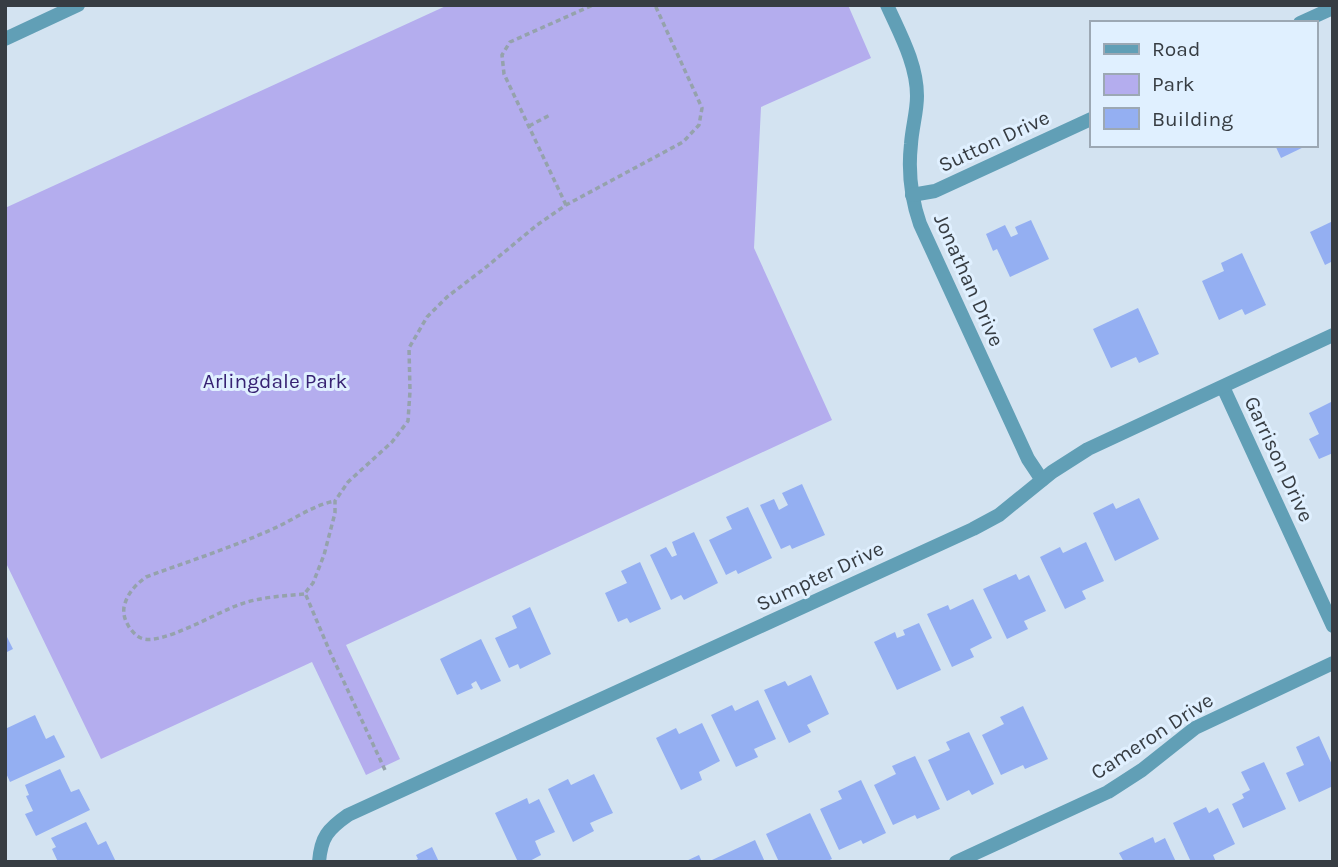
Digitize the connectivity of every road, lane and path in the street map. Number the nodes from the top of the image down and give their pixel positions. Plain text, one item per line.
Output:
1 (78, 5) edge
2 (593, 5) edge
3 (655, 5) edge
4 (887, 5) edge
5 (1333, 8) edge
6 (1304, 21) edge
7 (5, 39) edge
8 (550, 115) dead end
9 (1090, 119) edge
10 (529, 126) junction
11 (912, 195) junction
12 (566, 205) junction
13 (1333, 335) edge
14 (1223, 387) junction
15 (1042, 480) junction
16 (335, 500) junction
17 (305, 593) junction
18 (1333, 626) edge
19 (1333, 663) edge
20 (384, 770) dead end
21 (319, 862) edge
22 (956, 862) edge

1 - 7 street
2 - 10 path
3 - 12 path
4 - 11 street, Jonathan Drive
5 - 6 street
8 - 10 path
9 - 11 street, Sutton Drive
10 - 12 path
11 - 15 street, Jonathan Drive
12 - 16 path
13 - 14 street, Sumpter Drive
14 - 15 street, Sumpter Drive
14 - 18 street, Garrison Drive
15 - 21 street, Sumpter Drive
16 - 17 path
16 - 17 path
17 - 20 path
19 - 22 street, Cameron Drive

